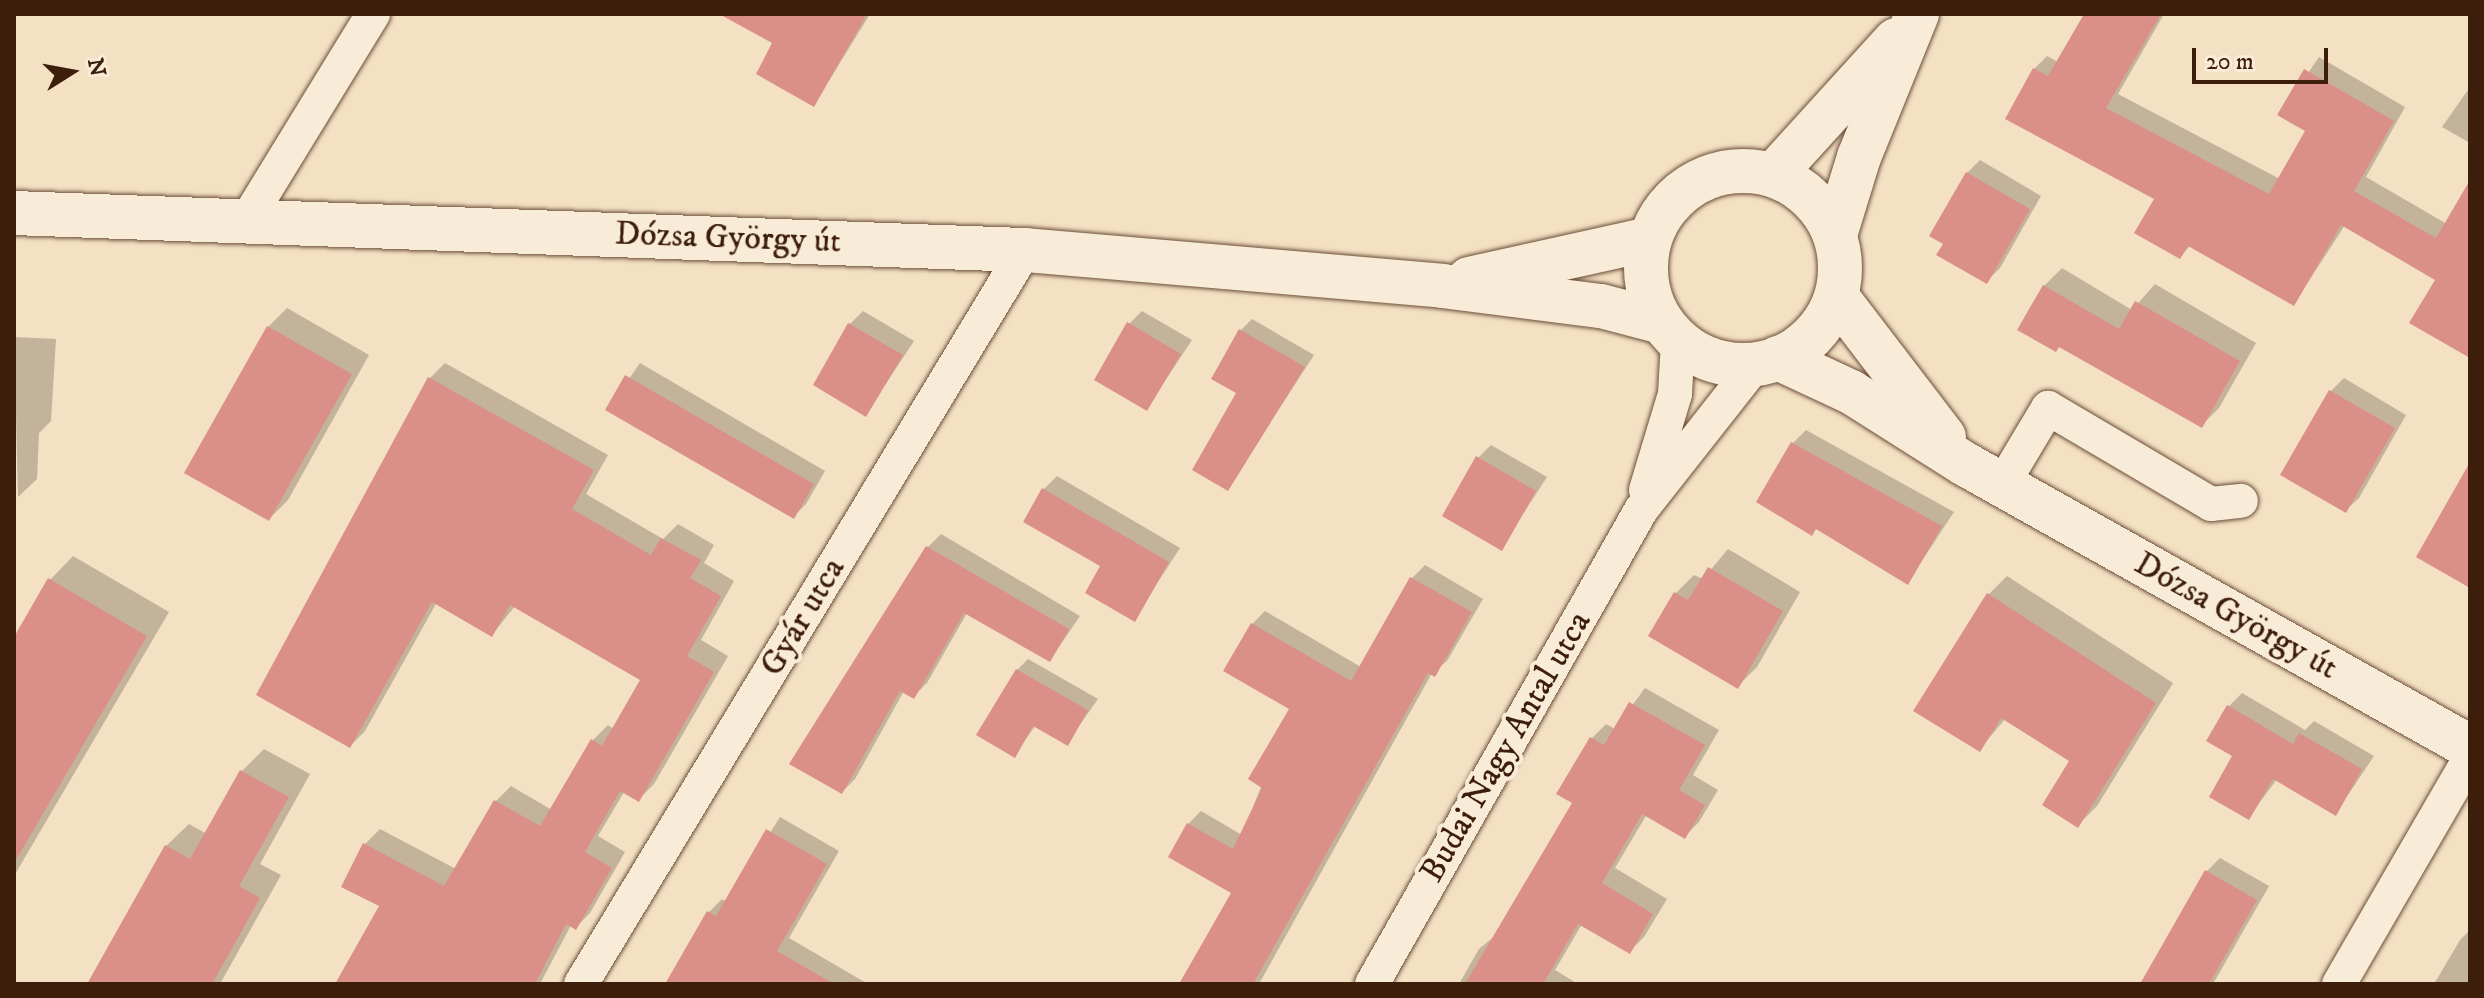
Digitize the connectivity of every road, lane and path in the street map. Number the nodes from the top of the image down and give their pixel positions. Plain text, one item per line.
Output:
1 (373, 14) edge
2 (1913, 20) edge
3 (1774, 174) junction
4 (14, 213) edge
5 (245, 223) junction
6 (1835, 235) junction
7 (1650, 239) junction
8 (1025, 250) junction
9 (1442, 286) junction
10 (1837, 297) junction
11 (1670, 331) junction
12 (1767, 361) junction
13 (1984, 475) junction
14 (2241, 501) dead end
15 (1641, 510) junction
16 (2470, 747) edge
17 (2470, 758) edge
18 (581, 984) edge
19 (1372, 984) edge
20 (2339, 984) edge

1 - 5 street
2 - 3 main road
2 - 6 main road
3 - 6 main road
3 - 7 main road
4 - 5 main road, Dózsa György út
5 - 8 main road, Dózsa György út
6 - 10 main road
7 - 9 main road, Dózsa György út
7 - 11 main road
8 - 9 main road, Dózsa György út
8 - 18 street, Gyár utca
9 - 11 main road, Dózsa György út
10 - 12 main road
10 - 13 main road, Dózsa György út
11 - 12 main road
11 - 15 street, Budai Nagy Antal utca
12 - 13 main road, Dózsa György út
12 - 15 street, Budai Nagy Antal utca
13 - 14 street
13 - 16 main road, Dózsa György út
15 - 19 street, Budai Nagy Antal utca
17 - 20 street

